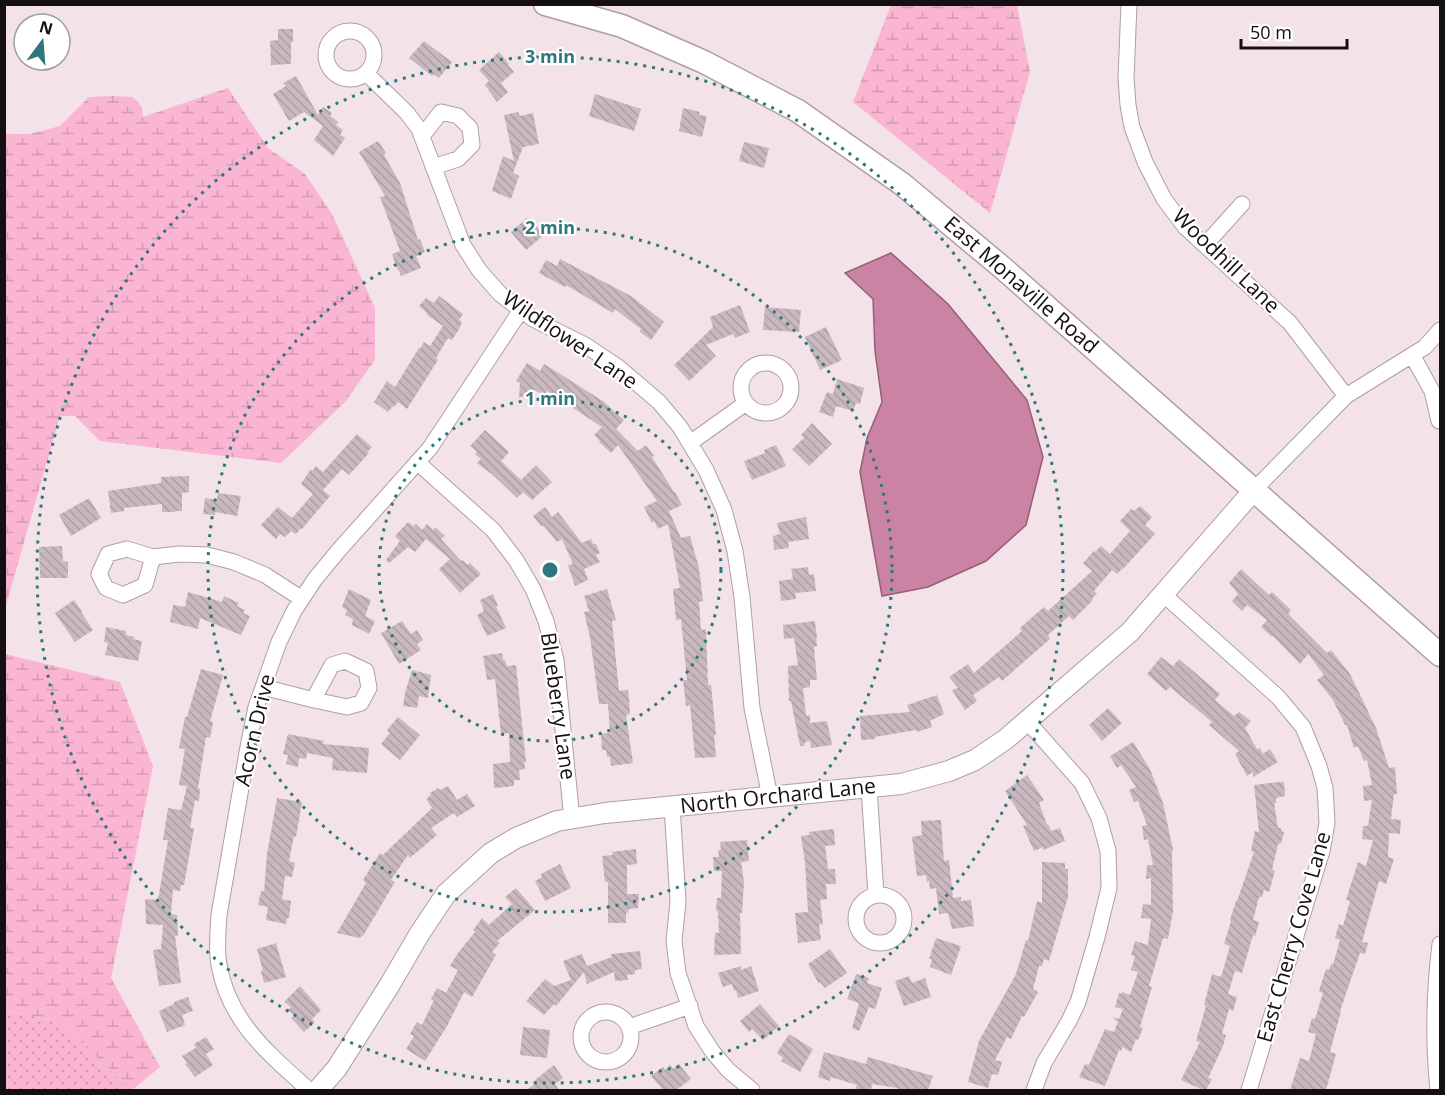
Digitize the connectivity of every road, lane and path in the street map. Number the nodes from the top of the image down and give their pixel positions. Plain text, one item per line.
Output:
1 (545, 4) edge
2 (1129, 4) edge
3 (366, 73) dead end
4 (422, 136) junction
5 (433, 167) junction
6 (1242, 204) dead end
7 (1205, 246) junction
8 (521, 310) junction
9 (1440, 330) edge
10 (1412, 355) junction
11 (1346, 396) junction
12 (746, 403) dead end
13 (1439, 421) dead end
14 (690, 443) junction
15 (417, 462) junction
16 (1254, 490) junction
17 (153, 558) junction
18 (1163, 594) junction
19 (302, 599) junction
20 (1440, 654) edge
21 (263, 687) junction
22 (313, 700) dead end
23 (1027, 721) junction
24 (868, 787) junction
25 (770, 797) junction
26 (672, 806) junction
27 (572, 819) junction
28 (876, 895) dead end
29 (1440, 944) edge
30 (690, 1006) junction
31 (629, 1027) dead end
32 (309, 1090) edge
33 (318, 1090) edge
34 (752, 1090) edge
35 (1034, 1090) edge
36 (1249, 1090) edge
37 (1438, 1090) edge

1 - 16 main road, East Monaville Road
2 - 7 street, Woodhill Lane
3 - 4 street, Wildflower Lane
4 - 5 street, Wildflower Lane
4 - 5 street
5 - 8 street, Wildflower Lane
6 - 7 street
7 - 11 street, Woodhill Lane
8 - 14 street, Wildflower Lane
8 - 15 street, Acorn Drive
9 - 10 street
10 - 11 street
10 - 13 street
11 - 16 street
12 - 14 street
14 - 25 street, Wildflower Lane
15 - 19 street, Acorn Drive
15 - 27 street, Blueberry Lane
16 - 18 street, North Orchard Lane
16 - 20 main road, East Monaville Road
17 - 17 street
17 - 19 street
18 - 23 street, North Orchard Lane
18 - 36 street, East Cherry Cove Lane
19 - 21 street, Acorn Drive
21 - 22 street
21 - 32 street, Acorn Drive
23 - 24 street, North Orchard Lane
23 - 35 street
24 - 25 street, North Orchard Lane
24 - 28 street
25 - 26 street, North Orchard Lane
26 - 27 street, North Orchard Lane
26 - 30 street
27 - 33 street, North Orchard Lane
29 - 37 street
30 - 31 street
30 - 34 street

